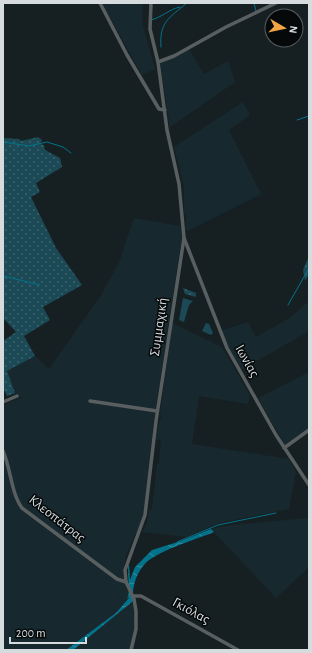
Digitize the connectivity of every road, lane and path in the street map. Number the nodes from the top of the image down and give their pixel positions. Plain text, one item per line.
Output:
1 (100, 3) edge
2 (151, 3) edge
3 (276, 3) edge
4 (158, 62) junction
5 (165, 110) junction
6 (184, 238) junction
7 (182, 245) junction
8 (187, 245) junction
9 (17, 396) dead end
10 (90, 400) dead end
11 (3, 402) edge
12 (157, 411) junction
13 (309, 430) edge
14 (284, 448) junction
15 (3, 451) edge
16 (309, 485) edge
17 (126, 582) junction
18 (132, 596) junction
19 (131, 650) edge
20 (238, 650) edge

1 - 5 street
2 - 4 street, Συμμαχική
3 - 4 street
4 - 5 street, Συμμαχική
5 - 6 street, Συμμαχική
6 - 7 street, Συμμαχική
6 - 8 street, Ιωνίας
7 - 8 street
7 - 12 street, Συμμαχική
8 - 14 street, Ιωνίας
9 - 11 street
10 - 12 street
12 - 17 street, Συμμαχική
13 - 14 street
14 - 16 street, Ιωνίας
15 - 17 street, Κλεοπάτρας
17 - 18 street, Συμμαχική
18 - 19 street, Συμμαχική
18 - 20 street, Γκιόλας

